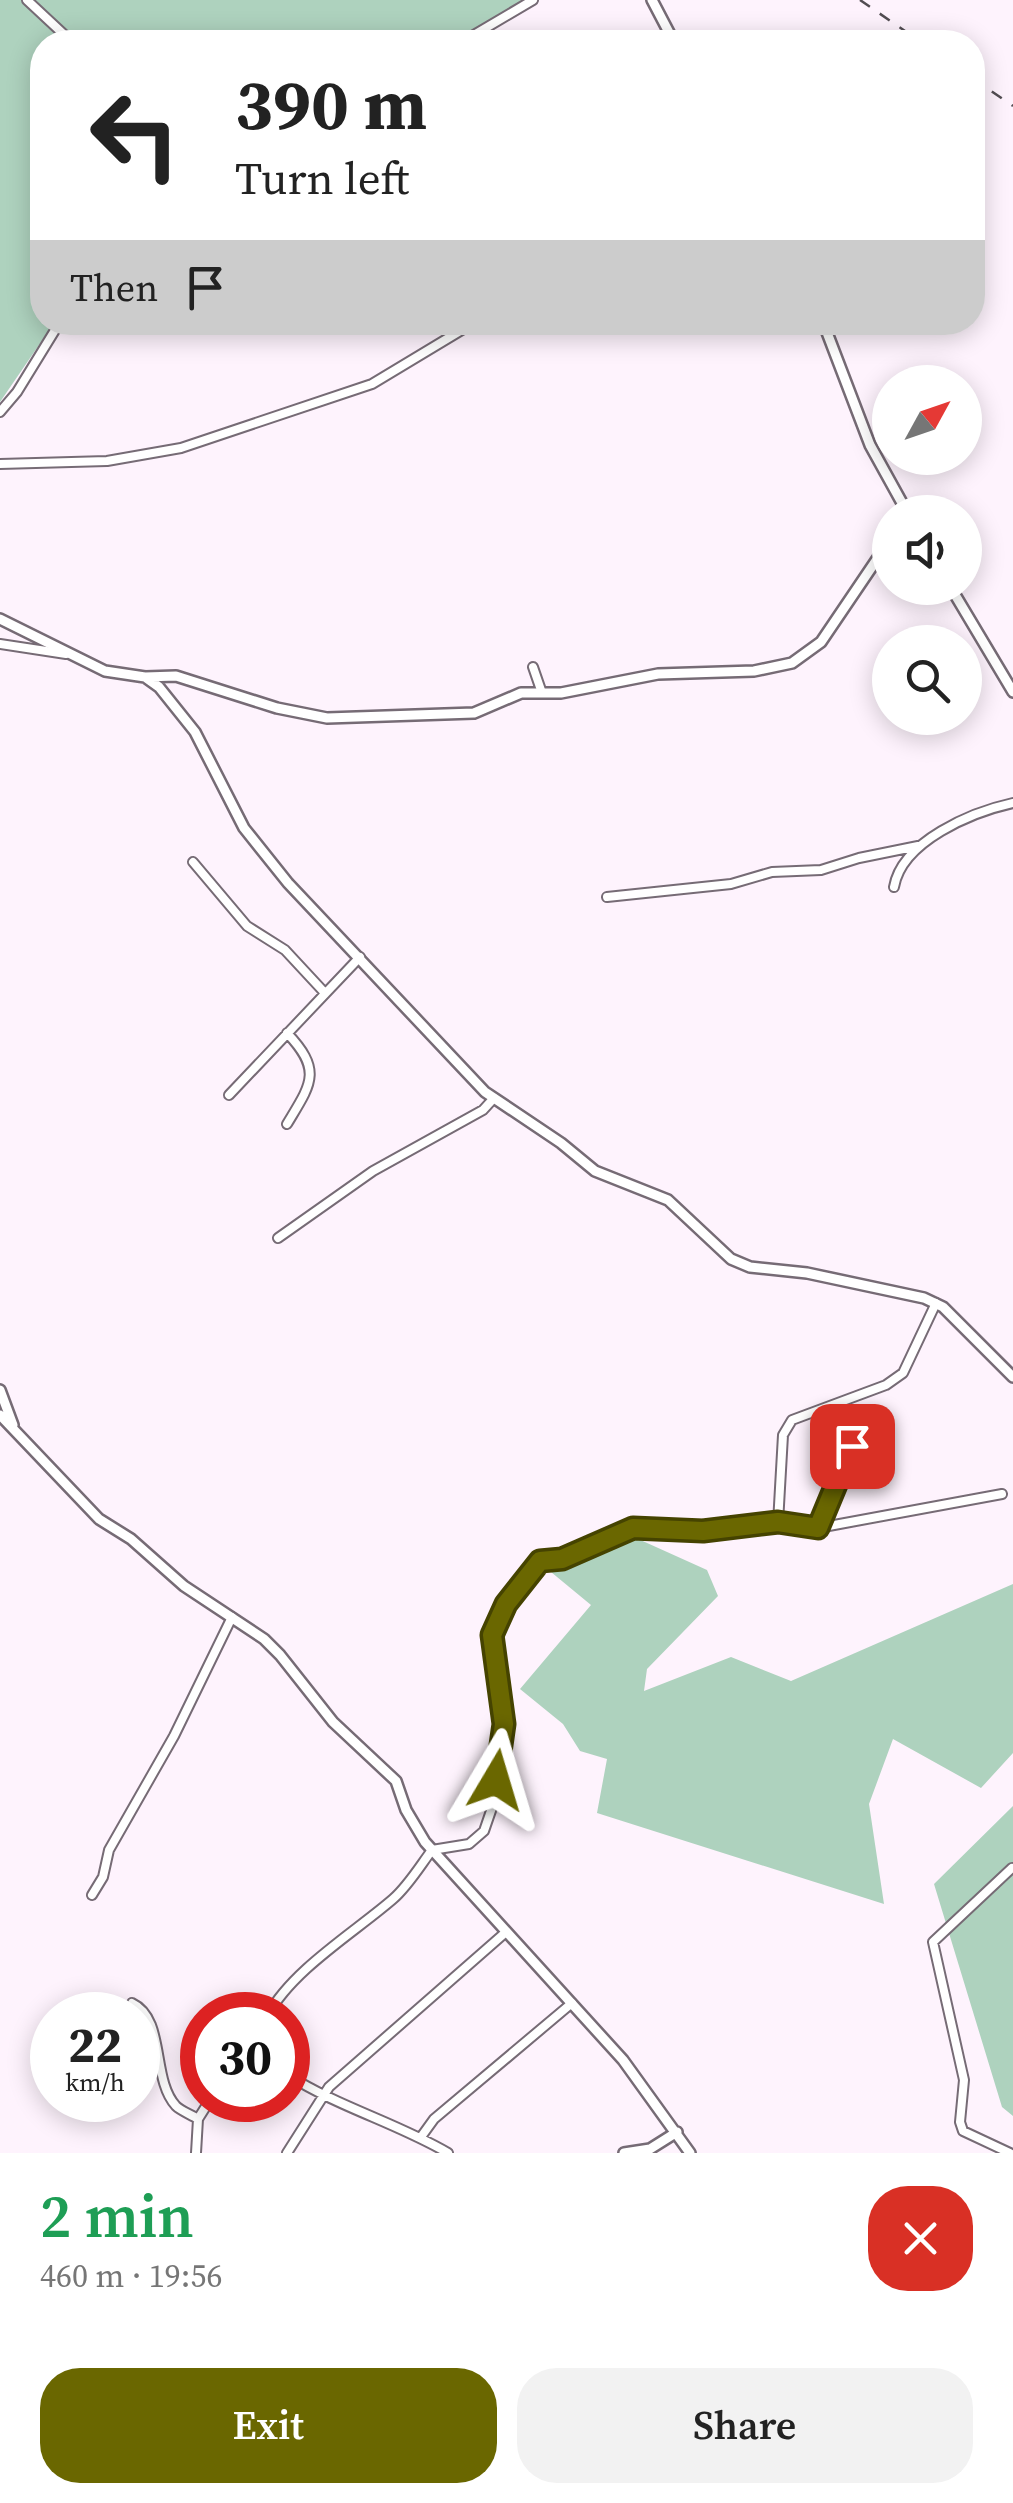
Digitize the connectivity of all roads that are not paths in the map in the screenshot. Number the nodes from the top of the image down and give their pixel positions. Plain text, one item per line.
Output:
1 (27, 0) edge
2 (533, 0) edge
3 (652, 0) edge
4 (59, 30) edge
5 (482, 30) edge
6 (668, 30) edge
7 (52, 335) edge
8 (453, 335) edge
9 (829, 335) edge
10 (0, 412) edge
11 (0, 464) edge
12 (898, 495) edge
13 (872, 567) edge
14 (961, 605) edge
15 (0, 619) edge
16 (0, 644) edge
17 (66, 654) junction
18 (533, 667) dead end
19 (145, 677) junction
20 (1013, 692) edge
21 (542, 693) junction
22 (1013, 803) edge
23 (918, 846) junction
24 (193, 862) dead end
25 (894, 887) dead end
26 (607, 897) dead end
27 (360, 957) junction
28 (324, 992) junction
29 (287, 1033) junction
30 (229, 1095) dead end
31 (494, 1098) junction
32 (287, 1124) dead end
33 (278, 1238) dead end
34 (936, 1304) junction
35 (1013, 1378) edge
36 (0, 1390) edge
37 (0, 1415) edge
38 (14, 1431) junction
39 (852, 1446) dead end
40 (1002, 1494) dead end
41 (778, 1522) junction
42 (818, 1528) junction
43 (232, 1618) junction
44 (432, 1850) junction
45 (1012, 1868) edge
46 (92, 1895) dead end
47 (506, 1932) junction
48 (284, 1992) edge
49 (572, 2003) junction
50 (160, 2068) edge
51 (310, 2088) edge
52 (322, 2095) junction
53 (180, 2109) edge
54 (198, 2122) edge
55 (676, 2132) junction
56 (421, 2137) junction
57 (196, 2153) edge
58 (287, 2153) edge
59 (448, 2153) edge
60 (624, 2153) edge
61 (690, 2153) edge
62 (1010, 2153) edge

1 - 4 street
2 - 5 street
3 - 6 street
7 - 10 street
8 - 11 street
9 - 12 street
13 - 21 street
14 - 20 street
15 - 17 street
16 - 17 street
17 - 19 street
18 - 21 street
19 - 21 street
19 - 27 street
22 - 23 street
23 - 25 street
23 - 26 street
24 - 28 street
27 - 28 street
27 - 31 street
28 - 29 street
29 - 30 street
29 - 32 street
31 - 33 street
31 - 34 street
34 - 35 street
34 - 41 street
36 - 38 street
37 - 38 street
38 - 43 street
39 - 42 street
40 - 42 street
41 - 42 street
41 - 44 street
43 - 44 street
43 - 46 street
44 - 47 street
44 - 48 street
45 - 62 street
47 - 49 street
47 - 52 street
49 - 55 street
49 - 56 street
50 - 53 street
51 - 52 street
52 - 56 street
52 - 58 street
54 - 57 street
55 - 60 street
55 - 61 street
56 - 59 street

